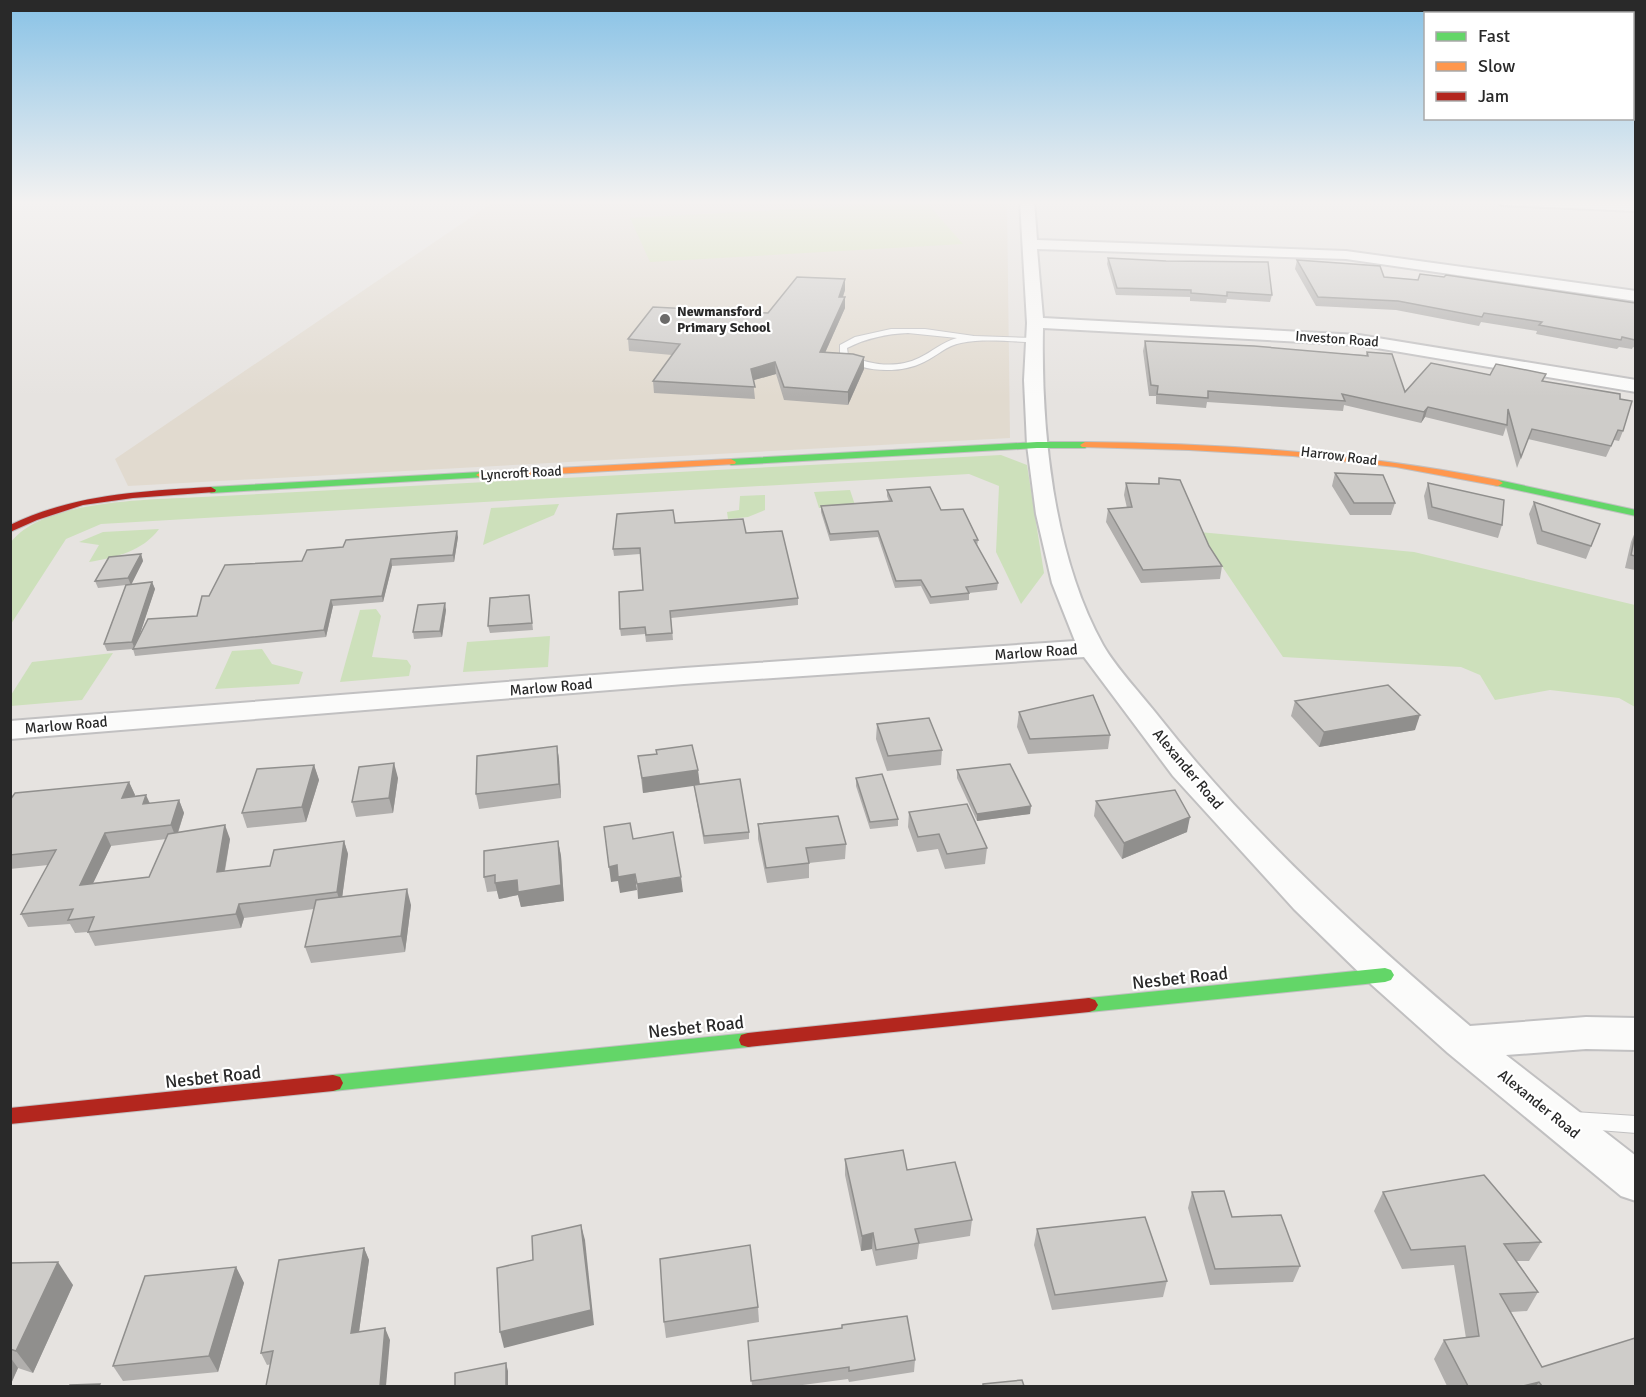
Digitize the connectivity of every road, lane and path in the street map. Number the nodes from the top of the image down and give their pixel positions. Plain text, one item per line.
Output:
1 (1031, 266) edge
2 (1425, 266) edge
3 (1635, 296) edge
4 (1035, 332) junction
5 (976, 339) junction
6 (1635, 386) edge
7 (1037, 445) junction
8 (1635, 513) edge
9 (10, 529) edge
10 (1091, 648) junction
11 (10, 730) edge
12 (1385, 975) junction
13 (1635, 1034) edge
14 (1462, 1042) junction
15 (10, 1116) edge
16 (1557, 1118) junction
17 (1635, 1125) edge
18 (1635, 1182) edge

1 - 4 street, Alexander Road
2 - 3 street
4 - 5 lane
4 - 6 street, Investon Road
4 - 7 street, Alexander Road
5 - 5 lane
7 - 8 street, Harrow Road
7 - 9 street, Lyncroft Road
7 - 10 street, Alexander Road
10 - 11 street, Marlow Road
10 - 12 street, Alexander Road
12 - 14 street, Alexander Road
12 - 15 street, Nesbet Road
13 - 14 street
14 - 16 street, Alexander Road
16 - 17 lane
16 - 18 street, Alexander Road

